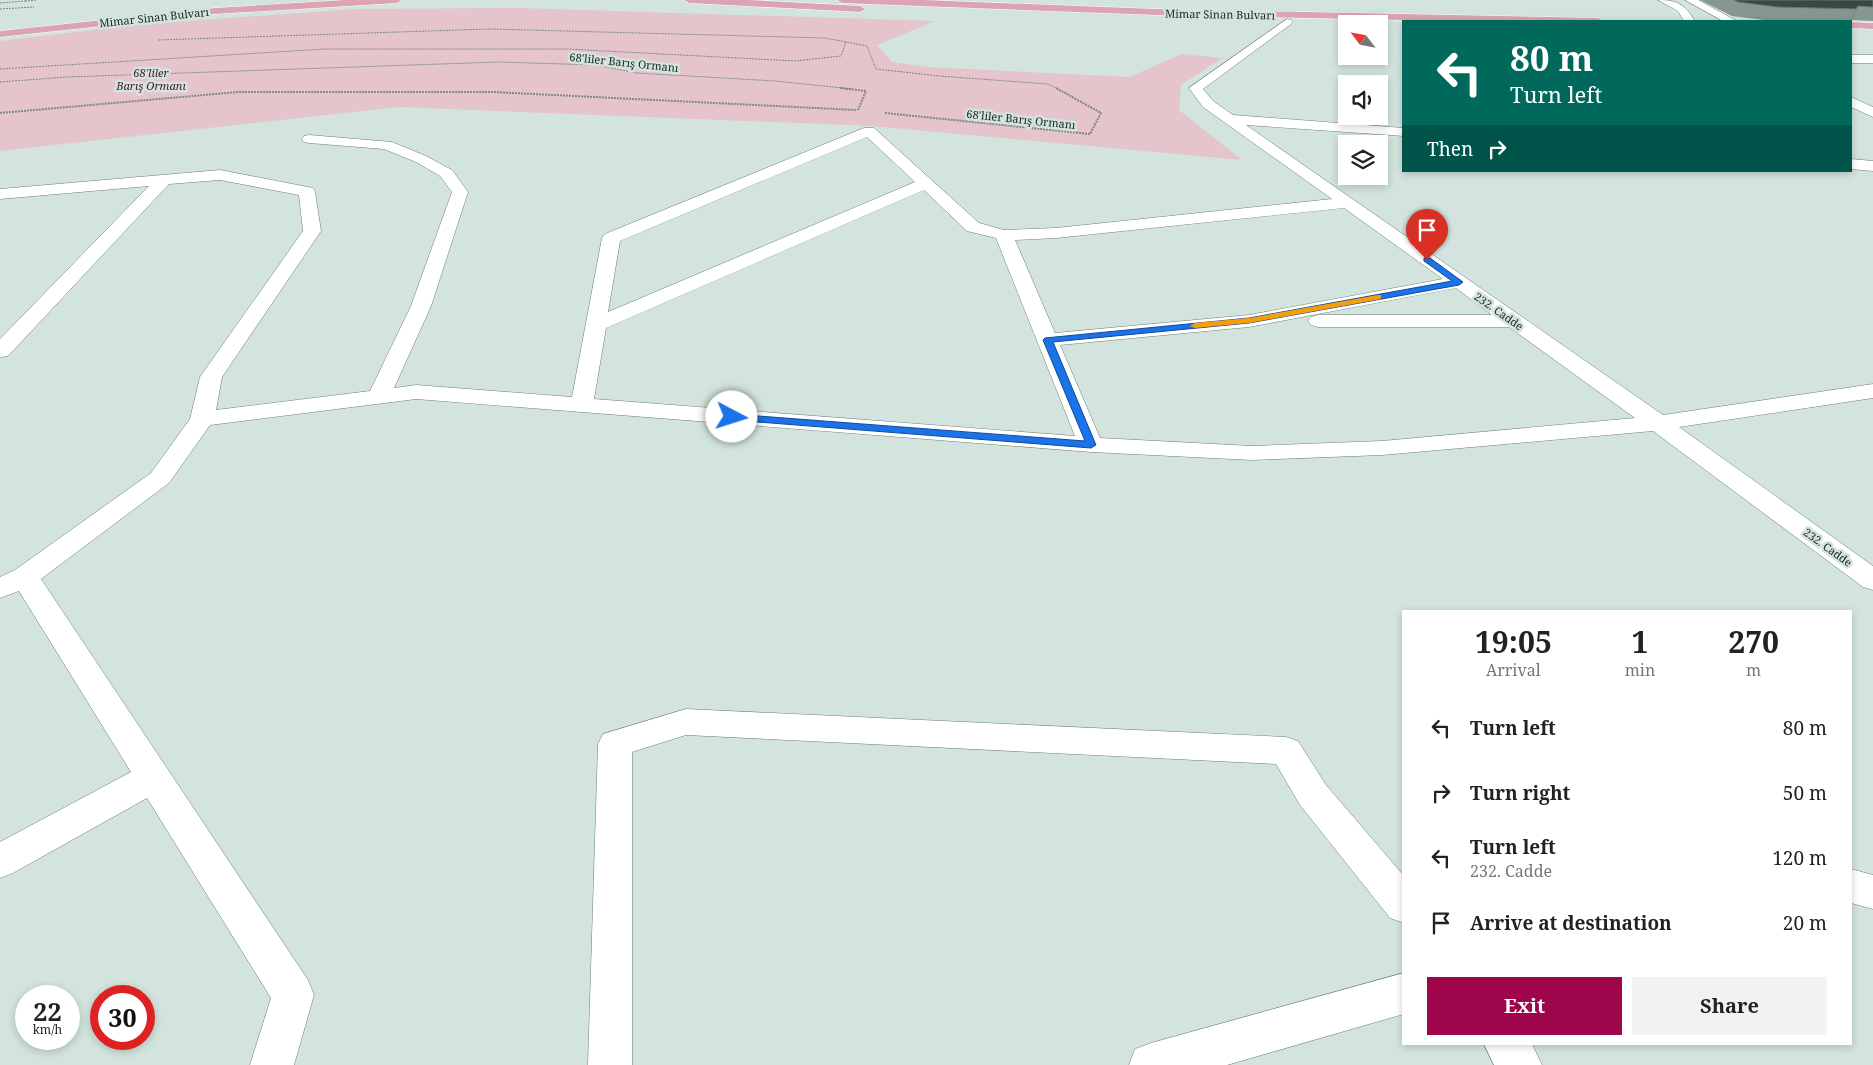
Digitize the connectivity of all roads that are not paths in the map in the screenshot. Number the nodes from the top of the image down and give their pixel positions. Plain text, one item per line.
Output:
1 (269, 0) edge
2 (397, 0) edge
3 (689, 0) edge
4 (842, 0) edge
5 (1663, 0) edge
6 (1690, 0) edge
7 (1549, 20) edge
8 (1688, 20) edge
9 (1729, 20) edge
10 (1287, 22) junction
11 (1338, 23) edge
12 (1388, 24) edge
13 (1402, 24) edge
14 (1852, 25) edge
15 (1873, 26) edge
16 (0, 28) edge
17 (1852, 33) edge
18 (1873, 33) edge
19 (0, 34) edge
20 (1852, 59) edge
21 (1873, 59) edge
22 (1852, 88) edge
23 (1873, 98) edge
24 (1852, 102) edge
25 (1873, 113) edge
26 (1229, 119) junction
27 (1402, 132) edge
28 (309, 139) dead end
29 (1852, 164) edge
30 (1873, 166) edge
31 (165, 179) junction
32 (924, 184) junction
33 (0, 194) edge
34 (1347, 203) junction
35 (1004, 235) junction
36 (1459, 282) junction
37 (1249, 321) junction
38 (1513, 321) junction
39 (596, 325) junction
40 (1048, 340) junction
41 (0, 351) edge
42 (1873, 390) edge
43 (379, 396) junction
44 (582, 404) junction
45 (202, 419) junction
46 (1658, 423) junction
47 (1091, 445) junction
48 (1873, 580) edge
49 (12, 583) edge
50 (153, 777) junction
51 (0, 861) edge
52 (1852, 886) edge
53 (1873, 892) edge
54 (1402, 903) edge
55 (1402, 994) edge
56 (1507, 1045) edge
57 (272, 1065) edge
58 (610, 1065) edge
59 (1151, 1065) edge
60 (1520, 1065) edge

1 - 16 main road, Mimar Sinan Bulvarı
2 - 19 main road, Mimar Sinan Bulvarı
3 - 10 main road, Mimar Sinan Bulvarı
4 - 7 main road, Mimar Sinan Bulvarı
5 - 8 street
6 - 9 street
10 - 11 main road, Mimar Sinan Bulvarı
10 - 26 street, 232. Cadde
12 - 13 main road, Mimar Sinan Bulvarı
14 - 15 main road
17 - 18 main road
20 - 21 street
22 - 23 street
24 - 25 street
26 - 27 street
26 - 34 street, 232. Cadde
28 - 43 street
29 - 30 street
31 - 33 street
31 - 41 street
31 - 45 street
32 - 35 street
32 - 39 street
32 - 39 street
34 - 35 street
34 - 36 street, 232. Cadde
35 - 40 street
36 - 37 street
36 - 38 street, 232. Cadde
37 - 38 street
37 - 40 street
38 - 46 street, 232. Cadde
39 - 44 street
40 - 47 street
42 - 46 street
43 - 44 street
43 - 45 street
44 - 47 street
45 - 49 street
46 - 47 street
46 - 48 street, 232. Cadde
49 - 50 street
50 - 51 street
50 - 57 street
52 - 53 street
54 - 58 street
55 - 59 street
56 - 60 street

